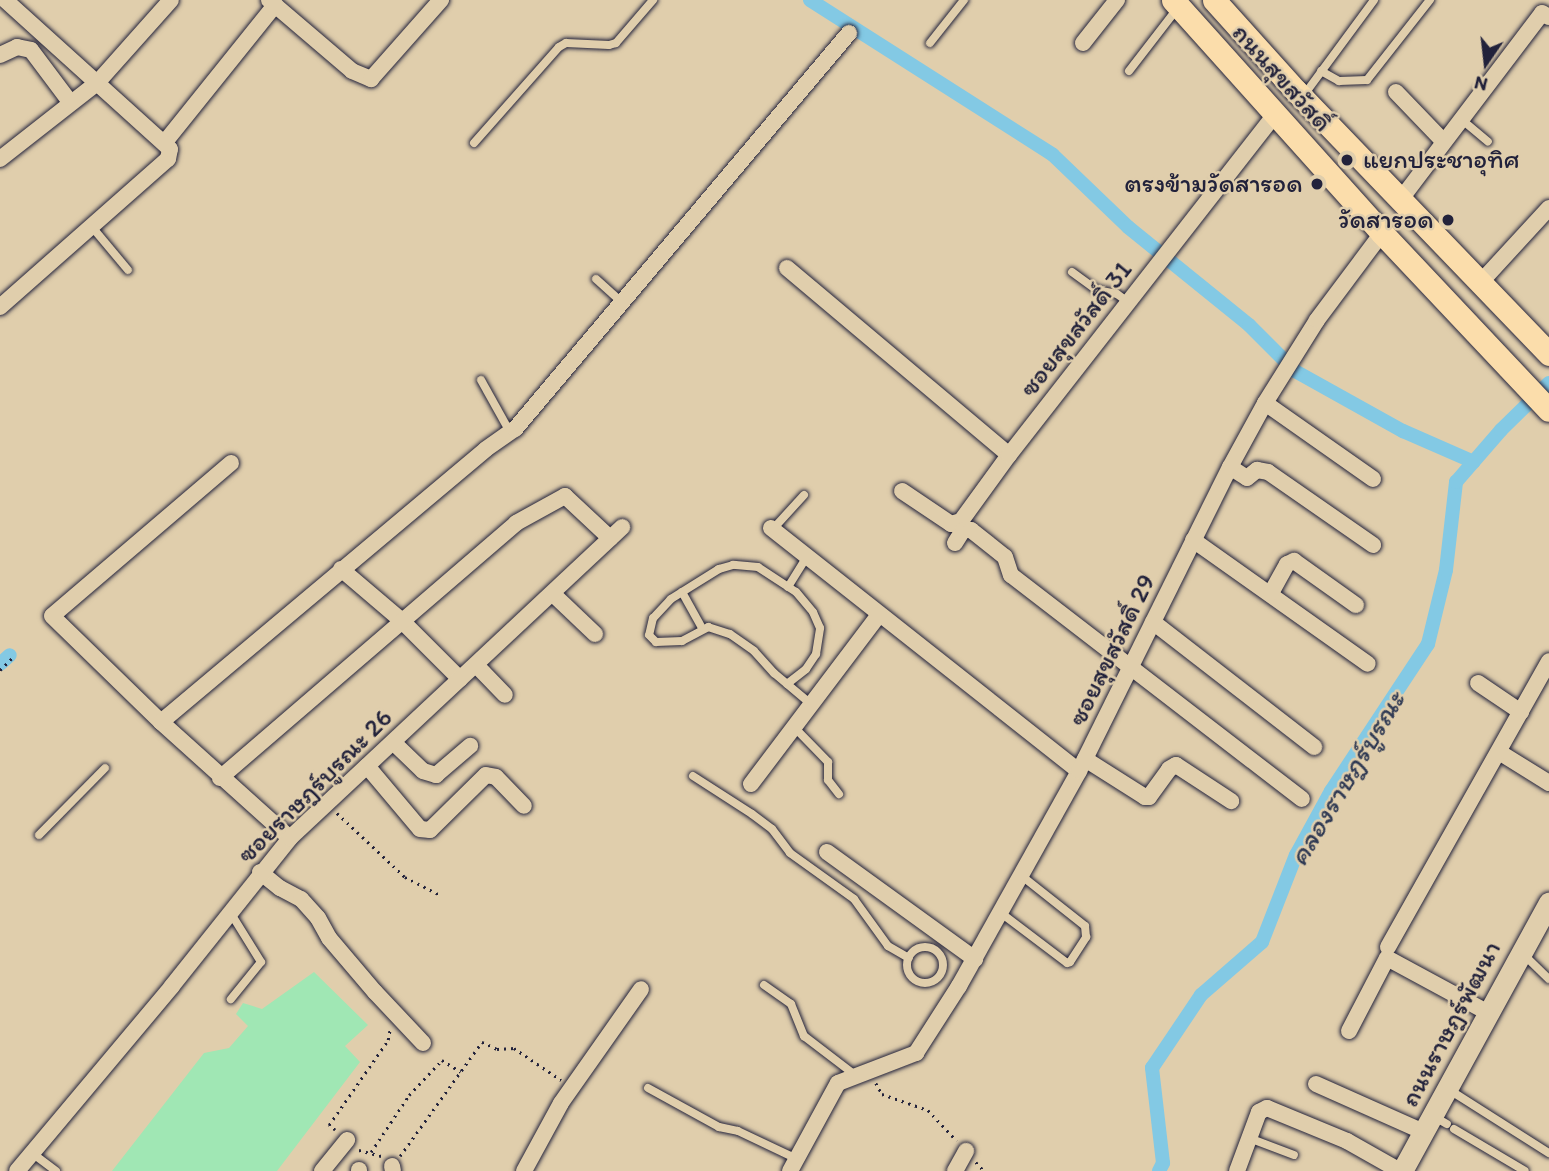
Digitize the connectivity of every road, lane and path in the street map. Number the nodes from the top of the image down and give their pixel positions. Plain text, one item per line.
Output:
1 (171, 0) edge
2 (441, 0) edge
3 (653, 0) edge
4 (964, 0) edge
5 (1117, 0) edge
6 (1214, 0) edge
7 (1374, 0) edge
8 (1430, 0) edge
9 (272, 2) edge
10 (13, 3) edge
11 (1176, 3) edge
12 (1548, 16) edge
13 (849, 33) dead end
14 (930, 43) dead end
15 (1083, 43) dead end
16 (0, 55) edge
17 (1129, 71) dead end
18 (1321, 71) junction
19 (97, 83) junction
20 (1396, 92) dead end
21 (1302, 97) junction
22 (70, 102) junction
23 (1276, 113) junction
24 (1460, 119) junction
25 (1443, 141) junction
26 (165, 142) junction
27 (1488, 142) dead end
28 (474, 143) dead end
29 (0, 159) edge
30 (1401, 199) junction
31 (1549, 208) edge
32 (92, 227) junction
33 (1382, 233) junction
34 (787, 268) dead end
35 (128, 270) dead end
36 (1072, 272) dead end
37 (596, 279) dead end
38 (1480, 283) junction
39 (1128, 302) junction
40 (622, 303) junction
41 (0, 307) edge
42 (1543, 348) edge
43 (481, 380) dead end
44 (1265, 403) junction
45 (1549, 410) edge
46 (511, 433) junction
47 (1009, 455) junction
48 (231, 463) dead end
49 (1230, 467) junction
50 (1373, 479) dead end
51 (902, 491) dead end
52 (804, 495) dead end
53 (772, 529) joint
54 (1193, 540) junction
55 (955, 543) dead end
56 (1373, 545) dead end
57 (807, 557) junction
58 (341, 569) junction
59 (788, 587) junction
60 (682, 592) junction
61 (553, 593) junction
62 (1271, 593) junction
63 (1356, 605) dead end
64 (879, 615) junction
65 (402, 621) junction
66 (1153, 622) junction
67 (702, 628) junction
68 (595, 634) dead end
69 (13, 657) dead end
70 (1549, 661) edge
71 (1368, 664) dead end
72 (477, 666) junction
73 (1130, 666) junction
74 (0, 670) edge
75 (460, 679) junction
76 (1478, 683) dead end
77 (787, 684) junction
78 (505, 695) dead end
79 (811, 704) junction
80 (1521, 712) junction
81 (160, 723) junction
82 (794, 727) junction
83 (394, 743) junction
84 (470, 746) dead end
85 (1314, 747) dead end
86 (1499, 752) junction
87 (1082, 765) junction
88 (367, 766) junction
89 (105, 768) dead end
90 (693, 776) dead end
91 (220, 778) junction
92 (1549, 783) edge
93 (751, 784) dead end
94 (839, 794) dead end
95 (1301, 799) dead end
96 (1231, 801) dead end
97 (327, 804) junction
98 (524, 806) dead end
99 (39, 835) dead end
100 (290, 838) junction
101 (827, 852) dead end
102 (260, 872) junction
103 (1022, 876) junction
104 (439, 894) dead end
105 (1549, 904) edge
106 (230, 912) junction
107 (1000, 913) junction
108 (1388, 947) dead end
109 (1521, 952) junction
110 (909, 958) junction
111 (975, 959) junction
112 (940, 976) junction
113 (1549, 979) edge
114 (764, 985) dead end
115 (958, 988) junction
116 (641, 989) dead end
117 (231, 999) dead end
118 (1487, 1012) junction
119 (398, 1018) junction
120 (1349, 1031) dead end
121 (424, 1043) dead end
122 (873, 1070) junction
123 (461, 1072) junction
124 (856, 1076) junction
125 (1316, 1084) dead end
126 (572, 1088) junction
127 (648, 1088) dead end
128 (1448, 1089) junction
129 (1440, 1125) junction
130 (1249, 1138) junction
131 (347, 1140) junction
132 (966, 1151) junction
133 (371, 1152) junction
134 (32, 1153) junction
135 (1549, 1153) edge
136 (1294, 1155) dead end
137 (793, 1165) edge
138 (393, 1168) edge
139 (17, 1171) edge
140 (56, 1171) edge
141 (322, 1171) edge
142 (524, 1171) edge
143 (955, 1171) edge
144 (984, 1171) edge
145 (1237, 1171) edge
146 (1401, 1171) edge
147 (1525, 1171) edge

1 - 19 street
2 - 9 street
3 - 28 lane
4 - 14 lane
5 - 15 street
6 - 21 main road, ถนนสุขสวัสดิ์
7 - 18 lane
8 - 18 lane
9 - 26 street
10 - 19 street
11 - 17 lane
11 - 23 main road, ถนนสุขสวัสดิ์
12 - 24 street
13 - 40 street
16 - 22 street
18 - 21 lane
19 - 22 street
19 - 26 street
20 - 25 street
21 - 30 main road, ถนนสุขสวัสดิ์
22 - 29 street
23 - 33 main road, ถนนสุขสวัสดิ์
23 - 39 street, ซอยสุขสวัสดิ์ 31
24 - 25 street
24 - 27 lane
25 - 30 street
26 - 32 street
30 - 38 main road, ถนนสุขสวัสดิ์
31 - 38 street
32 - 35 lane
32 - 41 street
33 - 44 street, ซอยสุขสวัสดิ์ 29
33 - 45 main road, ถนนสุขสวัสดิ์
34 - 47 street
36 - 39 lane
37 - 40 lane
38 - 42 main road, ถนนสุขสวัสดิ์
39 - 47 street, ซอยสุขสวัสดิ์ 31
40 - 46 street
43 - 46 lane
44 - 49 street, ซอยสุขสวัสดิ์ 29
44 - 50 street
46 - 58 street
47 - 51 street, ซอยสุขสวัสดิ์ 31
48 - 81 street
49 - 54 street, ซอยสุขสวัสดิ์ 29
49 - 56 street
52 - 53 lane
53 - 57 street
54 - 62 street
54 - 66 street, ซอยสุขสวัสดิ์ 29
55 - 73 street
57 - 59 lane
57 - 64 street
58 - 65 street
58 - 81 street
59 - 60 lane
59 - 77 lane
60 - 67 lane
60 - 67 lane
61 - 65 street, ซอยราษฎร์บูรณะ 26
61 - 68 street
61 - 72 street, ซอยราษฎร์บูรณะ 26
62 - 63 street
62 - 71 street
64 - 79 street
64 - 87 street
65 - 75 street
65 - 91 street
66 - 73 street, ซอยสุขสวัสดิ์ 29
66 - 85 street
67 - 77 lane
69 - 74 path
70 - 80 street
72 - 75 street, ซอยราษฎร์บูรณะ 26
72 - 78 street
73 - 87 street, ซอยสุขสวัสดิ์ 29
73 - 95 street
75 - 83 street, ซอยราษฎร์บูรณะ 26
76 - 80 street
77 - 79 lane
79 - 82 street
80 - 86 street
81 - 91 street
82 - 93 street
82 - 94 lane
83 - 84 street
83 - 88 street, ซอยราษฎร์บูรณะ 26
86 - 92 street
86 - 108 street
87 - 96 street
87 - 103 street, ซอยสุขสวัสดิ์ 29
88 - 97 street, ซอยราษฎร์บูรณะ 26
88 - 98 street
89 - 99 lane
90 - 110 lane
91 - 100 street
97 - 100 street, ซอยราษฎร์บูรณะ 26
97 - 104 path
100 - 102 street, ซอยราษฎร์บูรณะ 26
101 - 111 street
102 - 106 street, ซอยราษฎร์บูรณะ 26
102 - 119 street
103 - 107 street, ซอยสุขสวัสดิ์ 29
103 - 107 lane
105 - 109 street, ถนนราษฎร์พัฒนา
106 - 117 lane
106 - 134 street, ซอยราษฎร์บูรณะ 26
107 - 111 street, ซอยสุขสวัสดิ์ 29
109 - 113 lane
109 - 118 street, ถนนราษฎร์พัฒนา
110 - 112 lane
110 - 112 lane
111 - 115 street, ซอยสุขสวัสดิ์ 29
112 - 115 lane
114 - 124 lane
115 - 122 street, ซอยสุขสวัสดิ์ 29
116 - 126 street
118 - 120 street
118 - 128 street, ถนนราษฎร์พัฒนา
119 - 121 street
119 - 131 path
122 - 124 street, ซอยสุขสวัสดิ์ 29
122 - 132 path
123 - 126 path
123 - 133 path
123 - 138 path
124 - 137 street, ซอยสุขสวัสดิ์ 29
125 - 129 street
126 - 142 street
127 - 137 lane
128 - 129 street, ถนนราษฎร์พัฒนา
128 - 135 lane
129 - 146 street, ถนนราษฎร์พัฒนา
129 - 147 lane
130 - 136 lane
130 - 145 street
130 - 146 street
131 - 133 path
131 - 141 street
132 - 143 street
132 - 144 path
133 - 138 path
134 - 139 street, ซอยราษฎร์บูรณะ 26
134 - 140 lane

